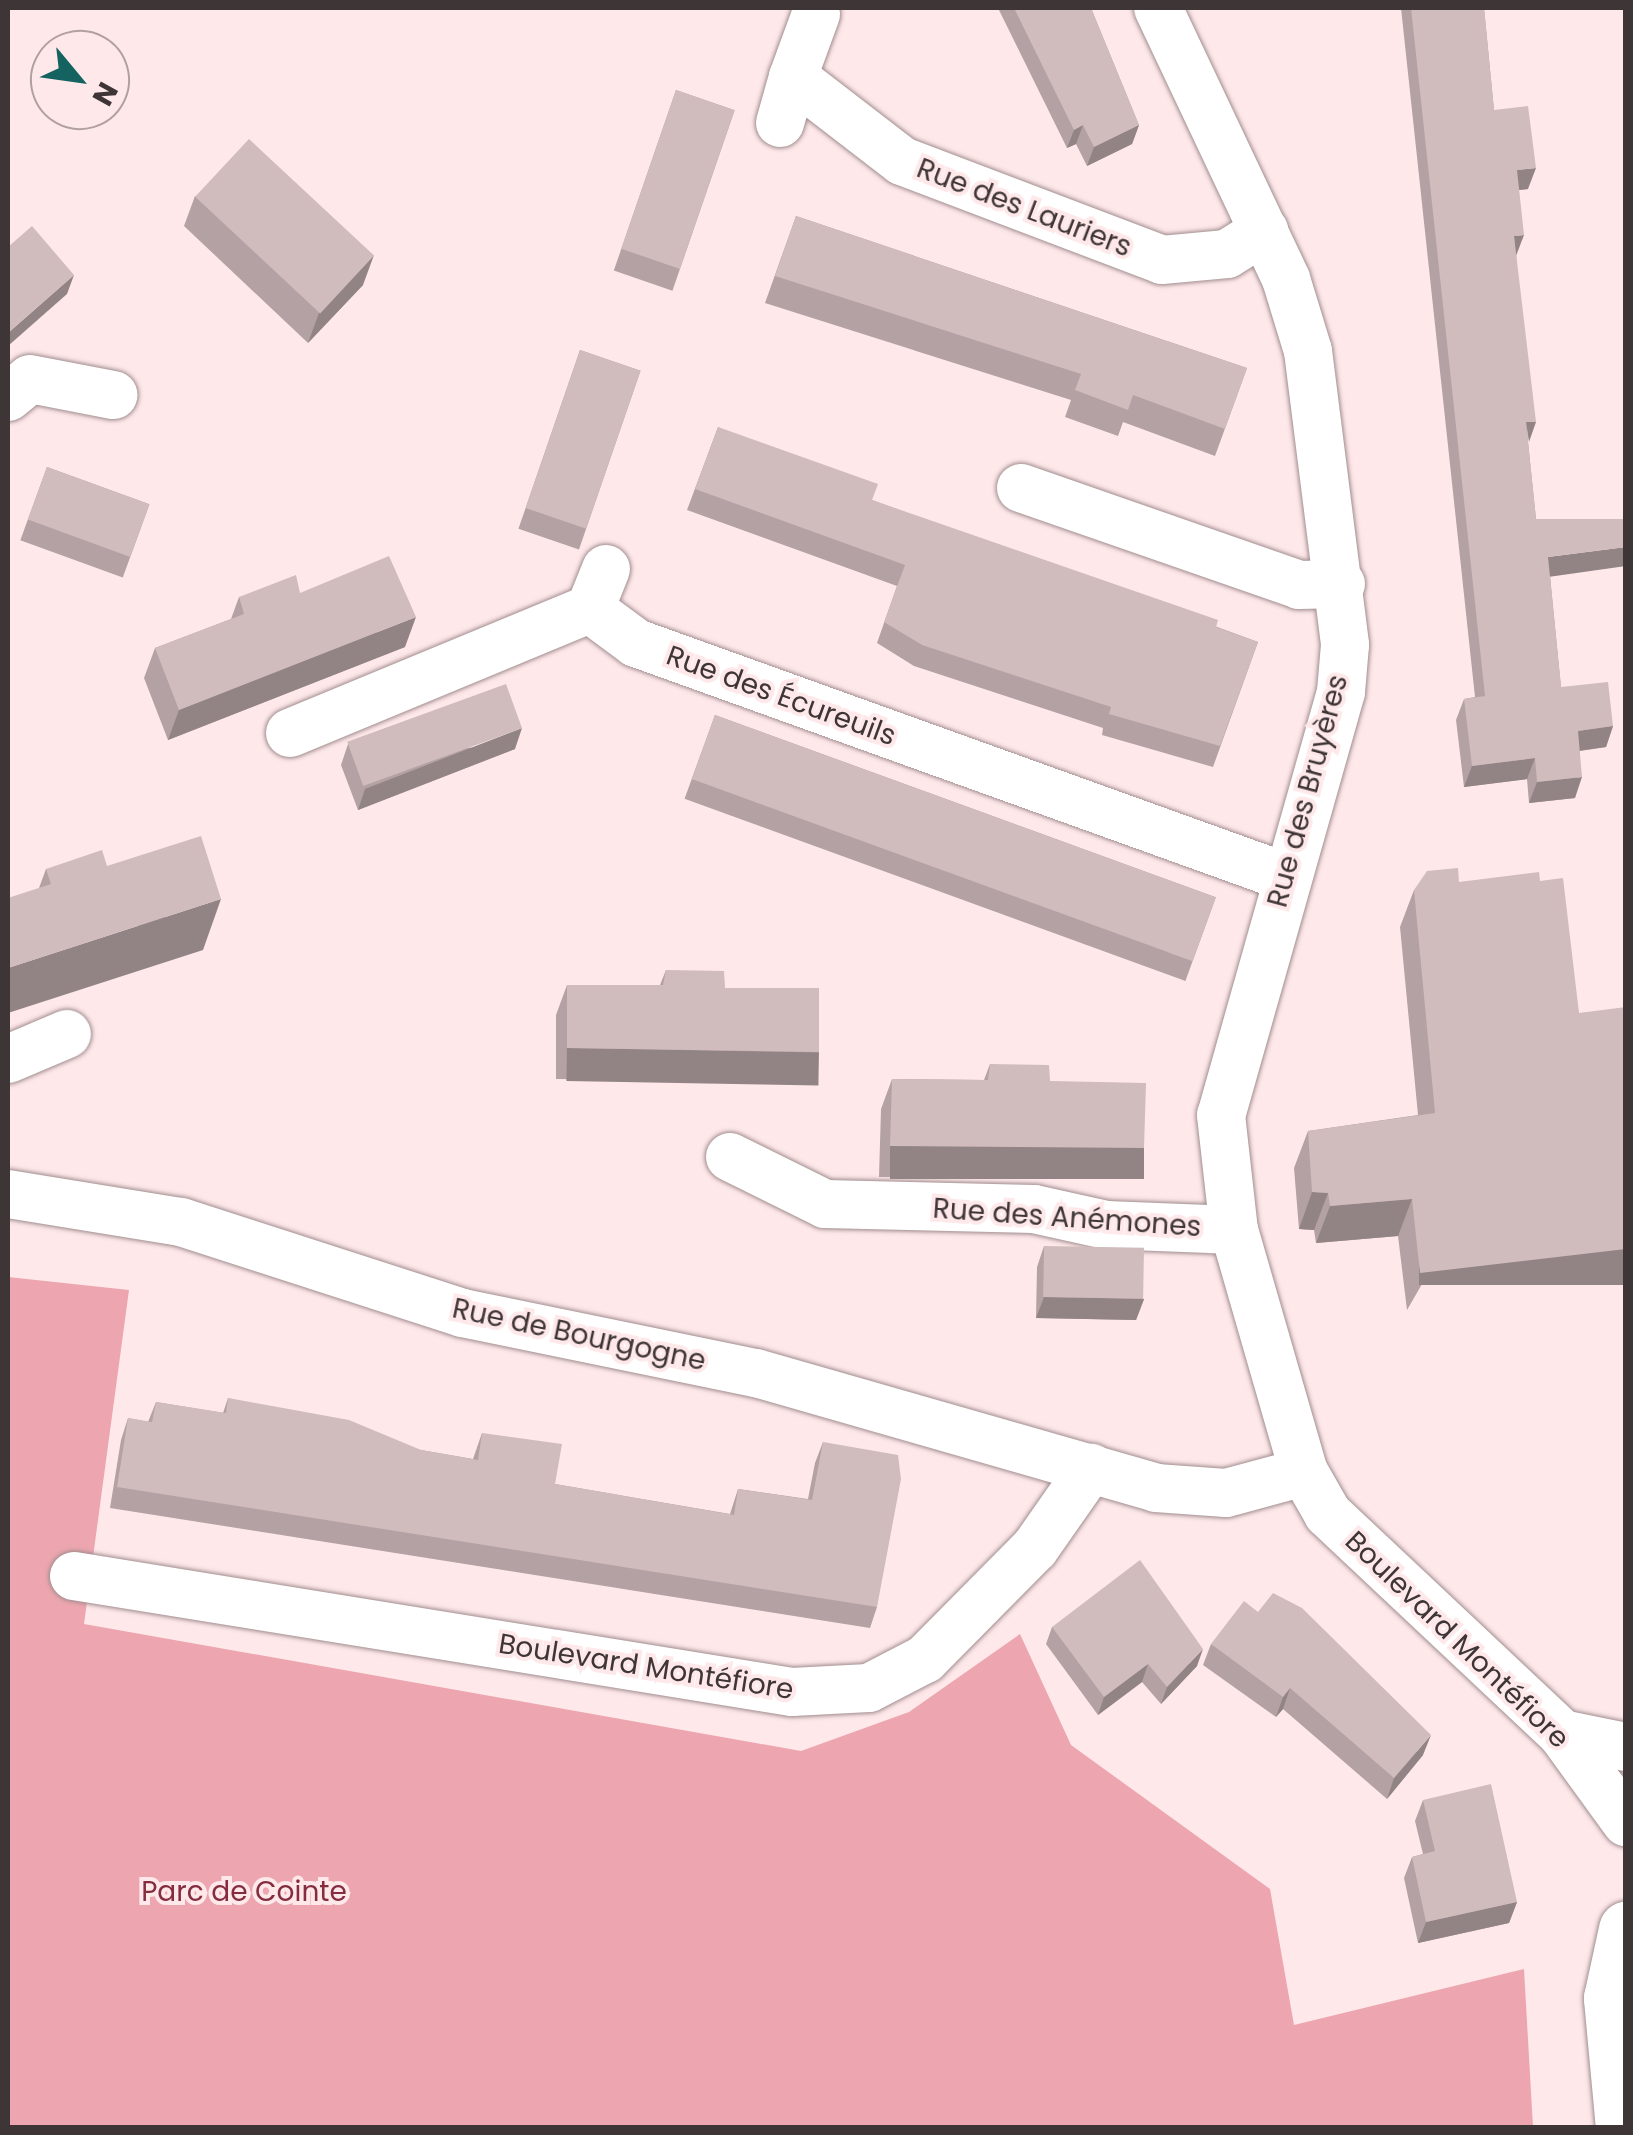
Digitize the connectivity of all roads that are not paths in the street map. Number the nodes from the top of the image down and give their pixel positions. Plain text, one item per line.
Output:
1 (1158, 8) edge
2 (816, 14) dead end
3 (793, 77) junction
4 (780, 123) dead end
5 (1264, 231) junction
6 (113, 395) dead end
7 (8, 398) edge
8 (1022, 488) dead end
9 (1341, 584) junction
10 (290, 733) dead end
11 (1286, 878) junction
12 (66, 1034) dead end
13 (8, 1058) edge
14 (730, 1157) dead end
15 (8, 1194) edge
16 (1234, 1230) junction
17 (1091, 1468) junction
18 (1304, 1472) junction
19 (74, 1576) dead end
20 (1562, 1734) junction
21 (1626, 1747) edge
22 (1626, 1822) edge
23 (1626, 1928) edge
24 (1623, 2128) edge

1 - 5 street, Rue des Bruyères
2 - 3 street
3 - 4 street
3 - 5 street, Rue des Lauriers
5 - 9 street, Rue des Bruyères
6 - 7 street
8 - 9 street
9 - 11 street, Rue des Bruyères
10 - 11 street, Rue des Écureuils
11 - 16 street, Rue des Bruyères
12 - 13 street
14 - 16 street, Rue des Anémones
15 - 17 street, Rue de Bourgogne
16 - 18 street, Rue des Bruyères
17 - 18 street
17 - 19 street, Boulevard Montéfiore
18 - 20 street, Boulevard Montéfiore
20 - 21 street
20 - 22 street, Boulevard Montéfiore
23 - 24 street

